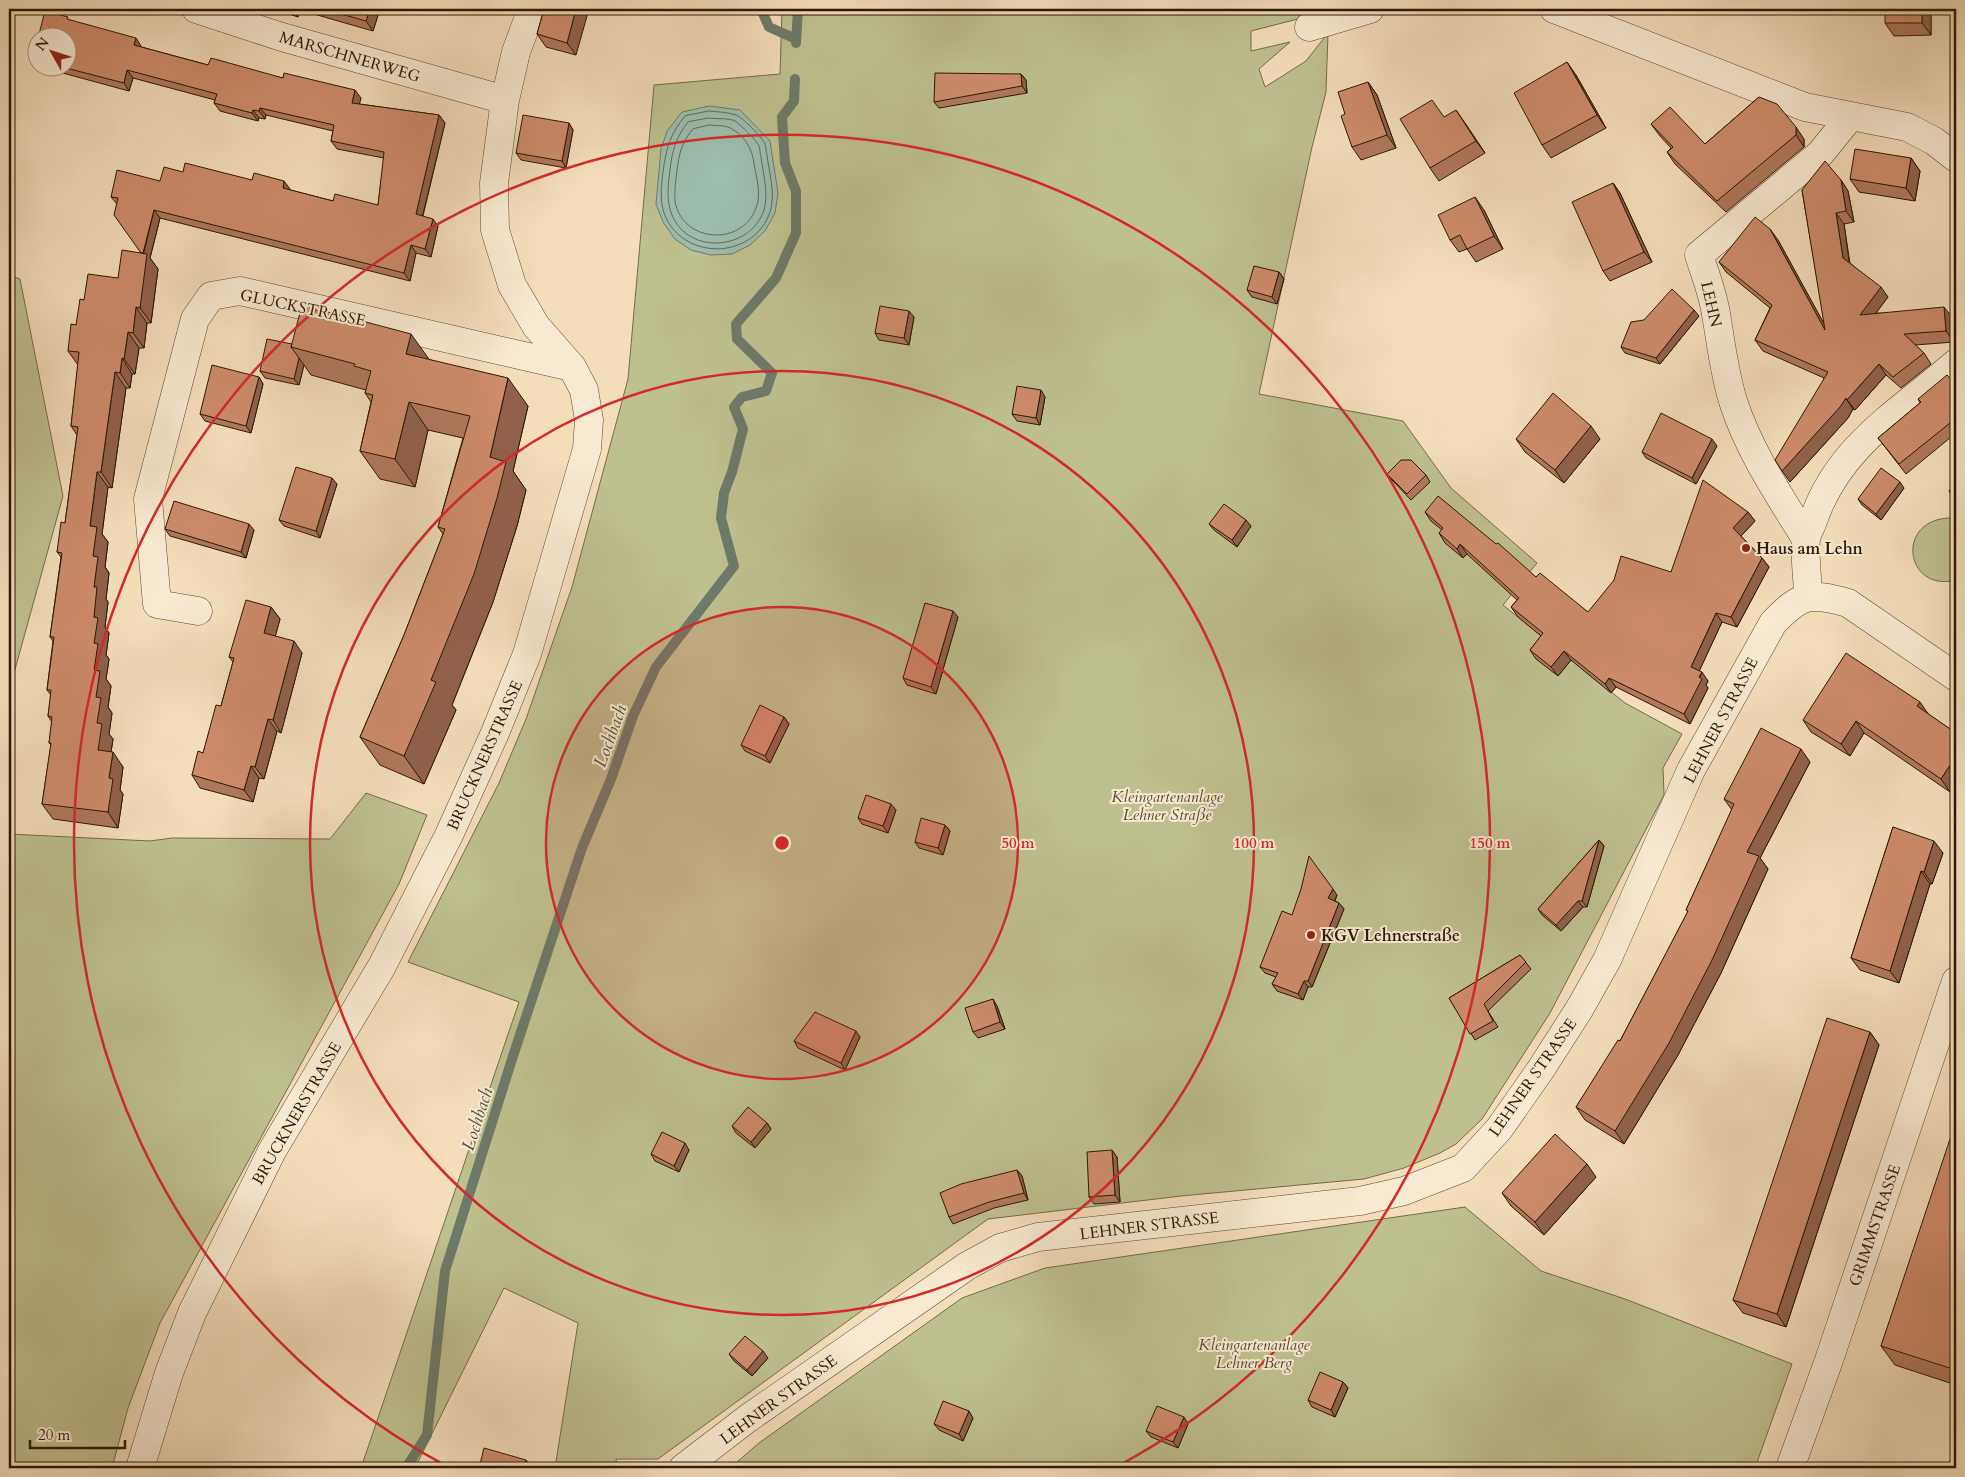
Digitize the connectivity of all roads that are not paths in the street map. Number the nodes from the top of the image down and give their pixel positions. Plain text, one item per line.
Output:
1 (196, 9) edge
2 (532, 9) edge
3 (1370, 9) edge
4 (1554, 9) edge
5 (1309, 27) dead end
6 (506, 100) junction
7 (1850, 117) junction
8 (1956, 158) edge
9 (1956, 363) edge
10 (572, 367) junction
11 (1806, 539) junction
12 (1808, 596) junction
13 (198, 611) dead end
14 (1956, 677) edge
15 (1956, 981) edge
16 (140, 1468) edge
17 (683, 1468) edge
18 (1790, 1468) edge

1 - 6 street, MARSCHNERWEG
2 - 6 street, BRUCKNERSTRASSE
3 - 5 street
4 - 7 street
6 - 10 street, BRUCKNERSTRASSE
7 - 8 street
7 - 11 street, LEHN
9 - 11 street, LEHN
10 - 13 street, GLUCKSTRASSE
10 - 16 street, BRUCKNERSTRASSE
11 - 12 street, LEHN
12 - 14 street
12 - 17 street, LEHNER STRASSE
15 - 18 street, GRIMMSTRASSE

